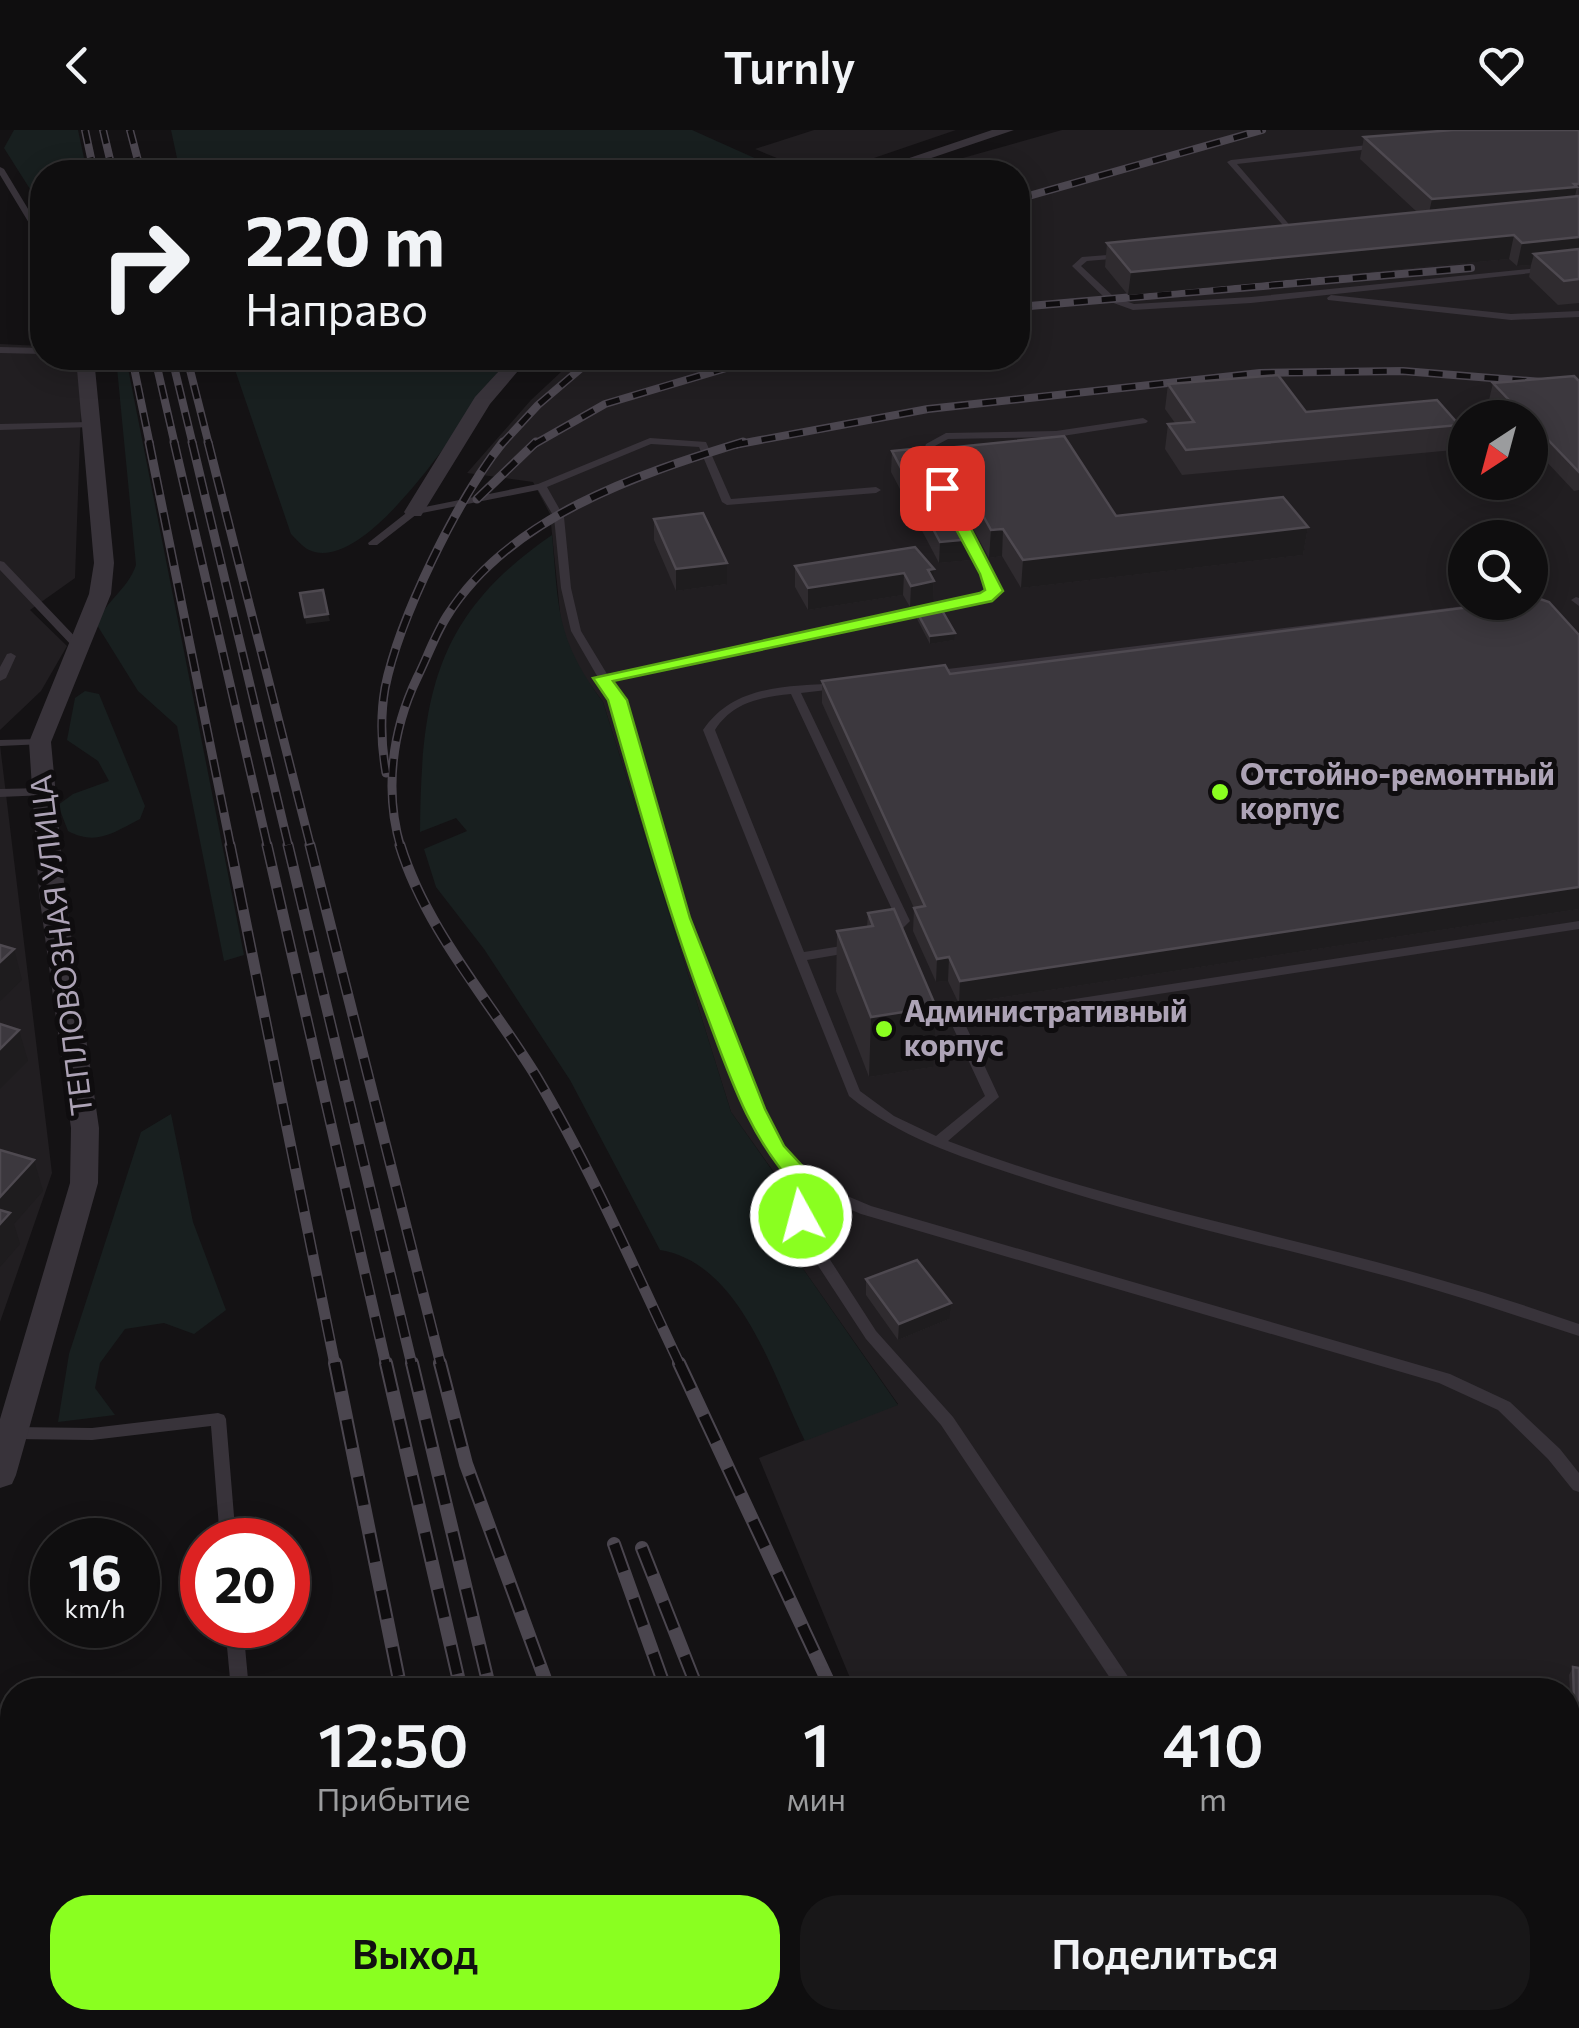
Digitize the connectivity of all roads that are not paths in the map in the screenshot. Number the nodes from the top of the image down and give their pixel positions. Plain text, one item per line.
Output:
1 (1007, 130) edge
2 (1394, 144) edge
3 (913, 160) edge
4 (0, 169) edge
5 (30, 218) edge
6 (1316, 238) edge
7 (1298, 240) junction
8 (1278, 242) edge
9 (1124, 256) edge
10 (1579, 266) edge
11 (1302, 294) junction
12 (1579, 314) edge
13 (0, 350) edge
14 (30, 351) edge
15 (86, 370) edge
16 (509, 370) edge
17 (1142, 421) dead end
18 (89, 426) junction
19 (5, 428) edge
20 (0, 437) edge
21 (541, 486) junction
22 (876, 490) dead end
23 (944, 492) edge
24 (414, 512) junction
25 (962, 524) edge
26 (373, 543) dead end
27 (0, 564) edge
28 (1448, 611) edge
29 (78, 646) junction
30 (10, 656) dead end
31 (908, 677) edge
32 (0, 678) edge
33 (602, 678) junction
34 (851, 684) edge
35 (795, 691) junction
36 (40, 742) junction
37 (0, 743) edge
38 (42, 792) junction
39 (0, 793) edge
40 (1579, 924) edge
41 (800, 957) junction
42 (938, 1142) junction
43 (809, 1186) junction
44 (1579, 1330) edge
45 (14, 1432) junction
46 (0, 1475) edge
47 (1579, 1485) edge
48 (226, 1518) edge
49 (236, 1648) edge
50 (239, 1678) edge
51 (1120, 1678) edge

1 - 3 street
2 - 7 lane
4 - 5 lane
6 - 7 lane
7 - 8 lane
9 - 11 lane
10 - 11 lane
11 - 12 lane
13 - 14 lane
15 - 18 street, ТЕПЛОВОЗНАЯ УЛИЦА
16 - 24 street
17 - 23 lane
18 - 19 lane
18 - 29 street, ТЕПЛОВОЗНАЯ УЛИЦА
19 - 20 lane
21 - 22 lane
21 - 24 lane
21 - 33 lane
24 - 26 lane
25 - 33 lane
27 - 29 lane
28 - 31 lane
29 - 36 street, ТЕПЛОВОЗНАЯ УЛИЦА
30 - 32 lane
33 - 43 lane
34 - 35 lane
35 - 41 lane
35 - 41 lane
36 - 37 lane
36 - 38 street, ТЕПЛОВОЗНАЯ УЛИЦА
38 - 39 lane
38 - 45 street, ТЕПЛОВОЗНАЯ УЛИЦА
40 - 42 lane
41 - 42 lane
42 - 44 lane
43 - 47 lane
43 - 51 lane
45 - 46 street, ТЕПЛОВОЗНАЯ УЛИЦА
45 - 48 lane
49 - 50 lane

